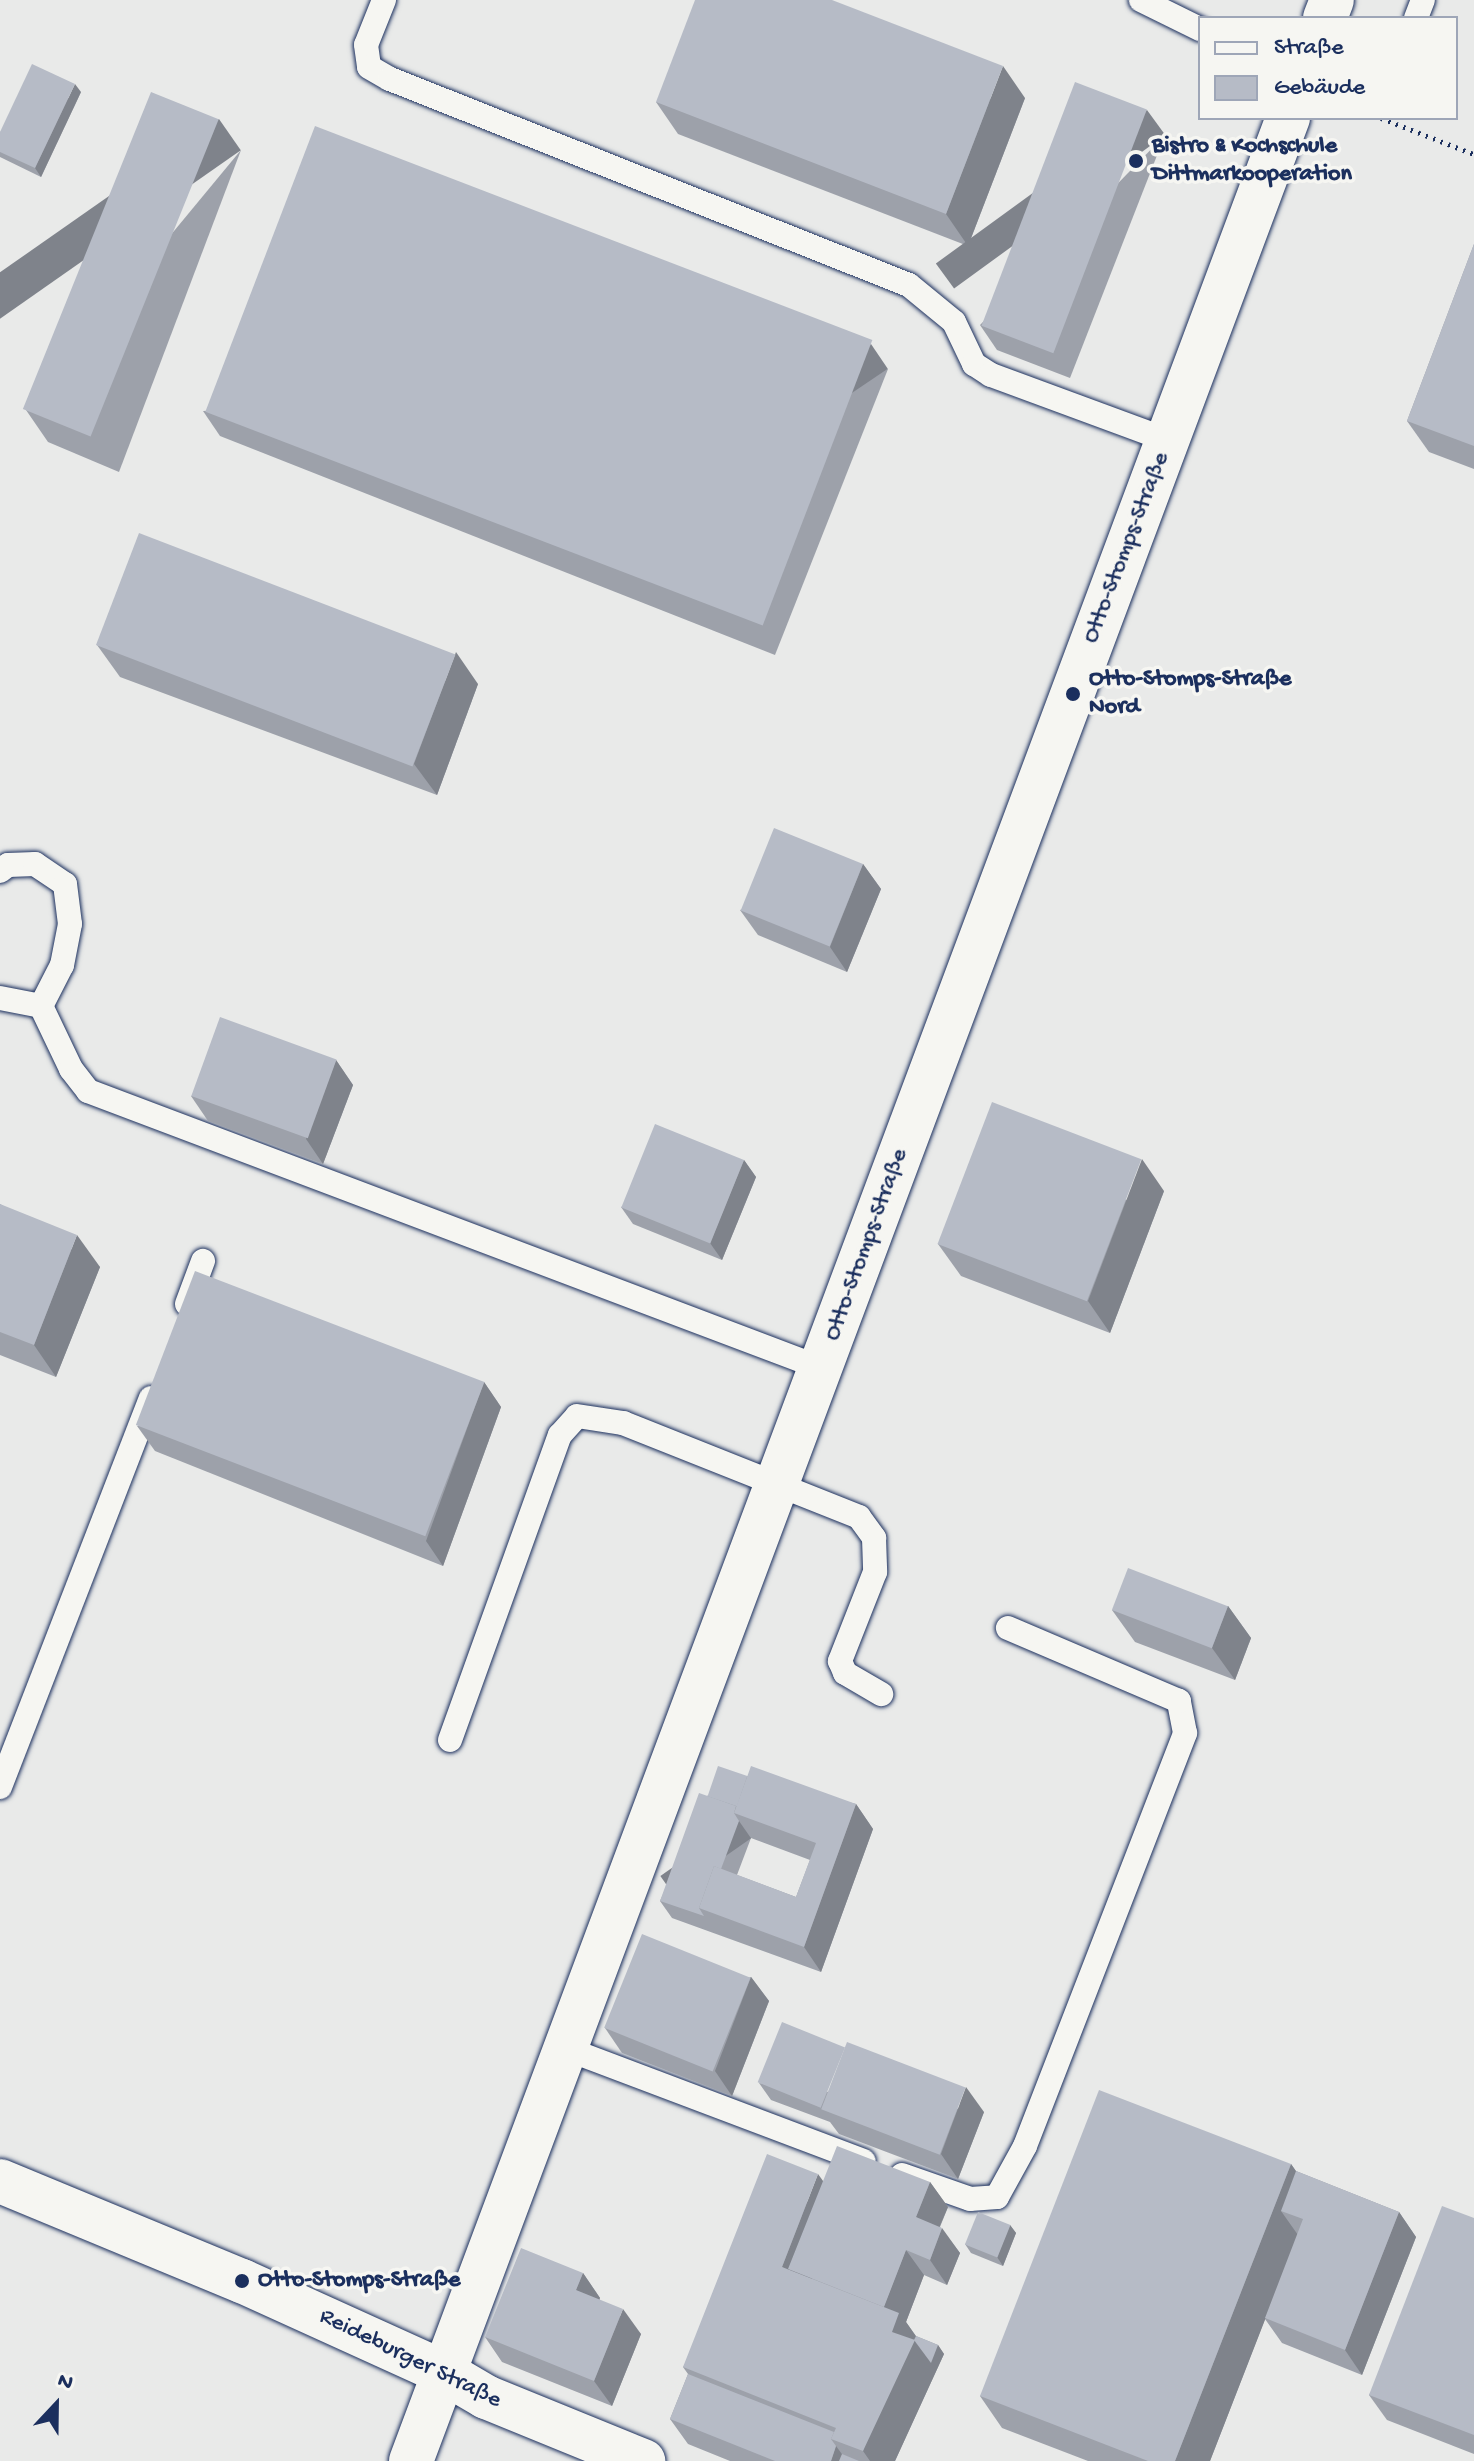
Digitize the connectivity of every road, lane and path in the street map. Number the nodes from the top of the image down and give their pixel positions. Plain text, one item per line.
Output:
1 (384, 0) edge
2 (1141, 0) edge
3 (1198, 28) edge
4 (1287, 120) edge
5 (1386, 120) edge
6 (1474, 154) edge
7 (1168, 440) junction
8 (0, 871) edge
9 (0, 998) edge
10 (41, 1006) junction
11 (203, 1261) dead end
12 (176, 1331) edge
13 (821, 1368) junction
14 (159, 1375) edge
15 (778, 1483) junction
16 (1008, 1628) dead end
17 (881, 1694) dead end
18 (450, 1740) dead end
19 (0, 1787) edge
20 (567, 2049) junction
21 (0, 2181) edge
22 (445, 2373) junction
23 (411, 2461) edge
24 (643, 2461) edge

1 - 7 lane
2 - 3 lane
4 - 7 street, Otto-Stomps-Straße
5 - 6 path
7 - 13 street, Otto-Stomps-Straße
8 - 10 lane
9 - 10 lane
10 - 13 lane
11 - 12 lane
13 - 15 street, Otto-Stomps-Straße
14 - 19 lane
15 - 17 lane
15 - 18 lane
15 - 20 street, Otto-Stomps-Straße
16 - 20 lane
20 - 22 street, Otto-Stomps-Straße
21 - 22 street, Reideburger Straße
22 - 23 street, Otto-Stomps-Straße
22 - 24 street, Reideburger Straße

